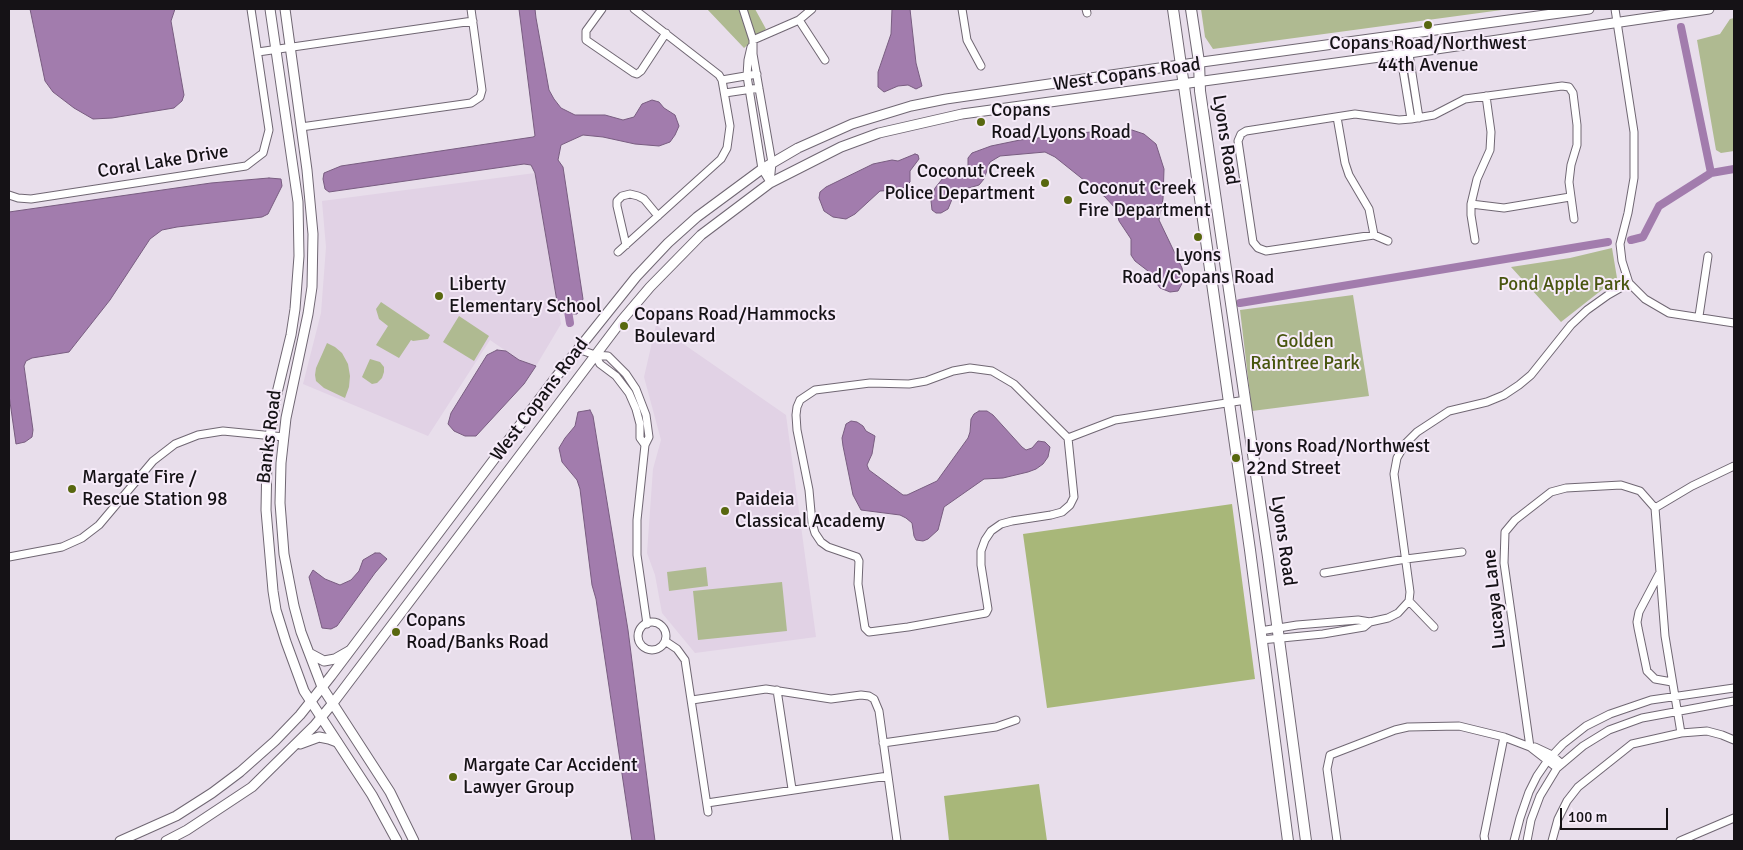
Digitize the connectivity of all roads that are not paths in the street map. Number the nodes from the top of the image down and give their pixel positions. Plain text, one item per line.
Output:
1 (251, 9) edge
2 (270, 9) edge
3 (285, 9) edge
4 (471, 9) edge
5 (602, 9) edge
6 (634, 9) edge
7 (742, 9) edge
8 (812, 9) edge
9 (962, 9) edge
10 (1173, 9) edge
11 (1191, 9) edge
12 (1590, 9) edge
13 (1614, 9) edge
14 (1709, 9) edge
15 (799, 20) junction
16 (473, 21) junction
17 (1617, 24) junction
18 (666, 34) junction
19 (1406, 35) junction
20 (1395, 36) junction
21 (753, 40) junction
22 (290, 47) junction
23 (276, 49) junction
24 (258, 52) junction
25 (1405, 54) junction
26 (825, 60) dead end
27 (1198, 62) junction
28 (1180, 65) junction
29 (981, 66) dead end
30 (757, 74) junction
31 (747, 76) junction
32 (722, 80) junction
33 (1199, 81) junction
34 (1183, 83) junction
35 (759, 88) junction
36 (749, 89) junction
37 (725, 93) junction
38 (1486, 96) junction
39 (1337, 117) junction
40 (1419, 118) junction
41 (1411, 119) junction
42 (301, 127) junction
43 (772, 163) junction
44 (762, 169) junction
45 (770, 182) junction
46 (9, 195) edge
47 (1570, 197) junction
48 (1471, 204) junction
49 (658, 216) junction
50 (1574, 219) dead end
51 (1374, 235) junction
52 (1475, 240) dead end
53 (1388, 241) dead end
54 (626, 245) junction
55 (618, 252) dead end
56 (1708, 256) dead end
57 (1629, 283) junction
58 (1699, 316) junction
59 (1734, 323) edge
60 (578, 349) junction
61 (595, 355) junction
62 (1246, 400) junction
63 (1229, 402) junction
64 (270, 436) junction
65 (284, 437) junction
66 (1068, 438) junction
67 (644, 445) junction
68 (1734, 466) edge
69 (1655, 508) junction
70 (1462, 552) dead end
71 (9, 557) edge
72 (1406, 559) junction
73 (1324, 573) dead end
74 (1659, 574) junction
75 (1409, 601) junction
76 (1370, 622) junction
77 (647, 624) junction
78 (1434, 627) dead end
79 (1277, 633) junction
80 (1260, 635) junction
81 (665, 641) junction
82 (350, 651) junction
83 (308, 653) junction
84 (1672, 682) junction
85 (322, 687) junction
86 (1734, 688) edge
87 (777, 690) junction
88 (1674, 697) junction
89 (692, 700) junction
90 (310, 701) junction
91 (1734, 701) edge
92 (333, 703) junction
93 (1676, 710) junction
94 (321, 717) junction
95 (1016, 720) dead end
96 (1681, 733) junction
97 (1504, 737) junction
98 (1734, 740) edge
99 (337, 742) junction
100 (883, 743) junction
101 (295, 746) junction
102 (1530, 747) junction
103 (1550, 757) junction
104 (1560, 766) junction
105 (888, 776) junction
106 (792, 789) junction
107 (707, 803) junction
108 (708, 812) dead end
109 (1734, 818) edge
110 (120, 841) edge
111 (166, 841) edge
112 (397, 841) edge
113 (414, 841) edge
114 (897, 841) edge
115 (1288, 841) edge
116 (1306, 841) edge
117 (1337, 841) edge
118 (1485, 841) edge
119 (1514, 841) edge
120 (1527, 841) edge
121 (1552, 841) edge
122 (1680, 841) edge

1 - 24 street, Coral Lake Drive
2 - 23 main road, Banks Road
3 - 22 main road, Banks Road
4 - 16 street
5 - 18 street
6 - 18 street
7 - 21 street
8 - 15 street
9 - 29 street
10 - 28 main road, Lyons Road
11 - 27 main road, Lyons Road
12 - 19 main road, West Copans Road
13 - 17 street
14 - 17 main road, West Copans Road
15 - 21 street
15 - 26 street
16 - 22 street
16 - 42 street
17 - 25 main road, West Copans Road
17 - 57 street
18 - 32 street
19 - 20 main road, West Copans Road
19 - 25 street
20 - 25 street
20 - 27 main road, West Copans Road
21 - 30 street
21 - 31 street
22 - 23 street
22 - 42 main road, Banks Road
23 - 24 street
23 - 64 main road, Banks Road
24 - 46 street, Coral Lake Drive
25 - 33 main road, West Copans Road
25 - 40 street
25 - 41 street
27 - 28 main road, West Copans Road
27 - 33 main road, Lyons Road
28 - 34 main road, Lyons Road
28 - 43 main road, West Copans Road
30 - 31 street
30 - 35 street
31 - 32 street
31 - 36 street
32 - 37 street
33 - 34 main road, West Copans Road
33 - 62 main road, Lyons Road
34 - 45 main road, West Copans Road
34 - 63 main road, Lyons Road
35 - 36 street
35 - 43 street
36 - 37 street
36 - 44 street
37 - 49 street
38 - 40 street
38 - 47 street
38 - 48 street
39 - 41 street
39 - 51 street
39 - 51 street
40 - 41 street
42 - 65 main road, Banks Road
43 - 44 main road, West Copans Road
43 - 45 street
44 - 45 street
44 - 60 main road, West Copans Road
45 - 61 main road, West Copans Road
47 - 48 street
47 - 50 street
48 - 52 street
49 - 54 street
49 - 54 street
51 - 53 street
54 - 55 street
56 - 58 street
57 - 58 street
57 - 72 street
58 - 59 street
60 - 61 street
60 - 82 main road, West Copans Road
61 - 67 street
61 - 67 street
61 - 92 main road, West Copans Road
62 - 63 street
62 - 79 main road, Lyons Road
63 - 66 street
63 - 80 main road, Lyons Road
64 - 65 street
64 - 71 street
64 - 90 main road, Banks Road
65 - 83 main road, Banks Road
66 - 66 street
67 - 77 street
68 - 69 street
69 - 74 street
69 - 102 street, Lucaya Lane
70 - 72 street
72 - 73 street
72 - 75 street
74 - 84 street
74 - 84 street
75 - 76 street
75 - 78 street
76 - 79 street
76 - 79 street
77 - 81 street
77 - 81 street
79 - 80 street
79 - 116 main road, Lyons Road
80 - 115 main road, Lyons Road
81 - 89 street
82 - 83 main road
82 - 85 main road, West Copans Road
83 - 85 main road, Banks Road
84 - 88 street
85 - 90 main road, West Copans Road
85 - 92 main road, Banks Road
86 - 88 street
87 - 89 street
87 - 100 street
87 - 106 street
88 - 93 street
88 - 103 street
89 - 107 street
90 - 94 main road, Banks Road
90 - 110 main road, West Copans Road
91 - 93 street
92 - 94 main road, West Copans Road
92 - 113 main road, Banks Road
93 - 96 street
93 - 104 street
94 - 99 main road, Banks Road
94 - 101 main road, West Copans Road
95 - 100 street
96 - 98 street
96 - 121 street
97 - 102 street
97 - 117 street
97 - 118 street
99 - 101 main road
99 - 112 main road, Banks Road
100 - 105 street
101 - 111 main road, West Copans Road
102 - 103 street
103 - 104 street
103 - 119 street
104 - 120 street
105 - 106 street
105 - 114 street
106 - 107 street
107 - 108 street
109 - 122 street

